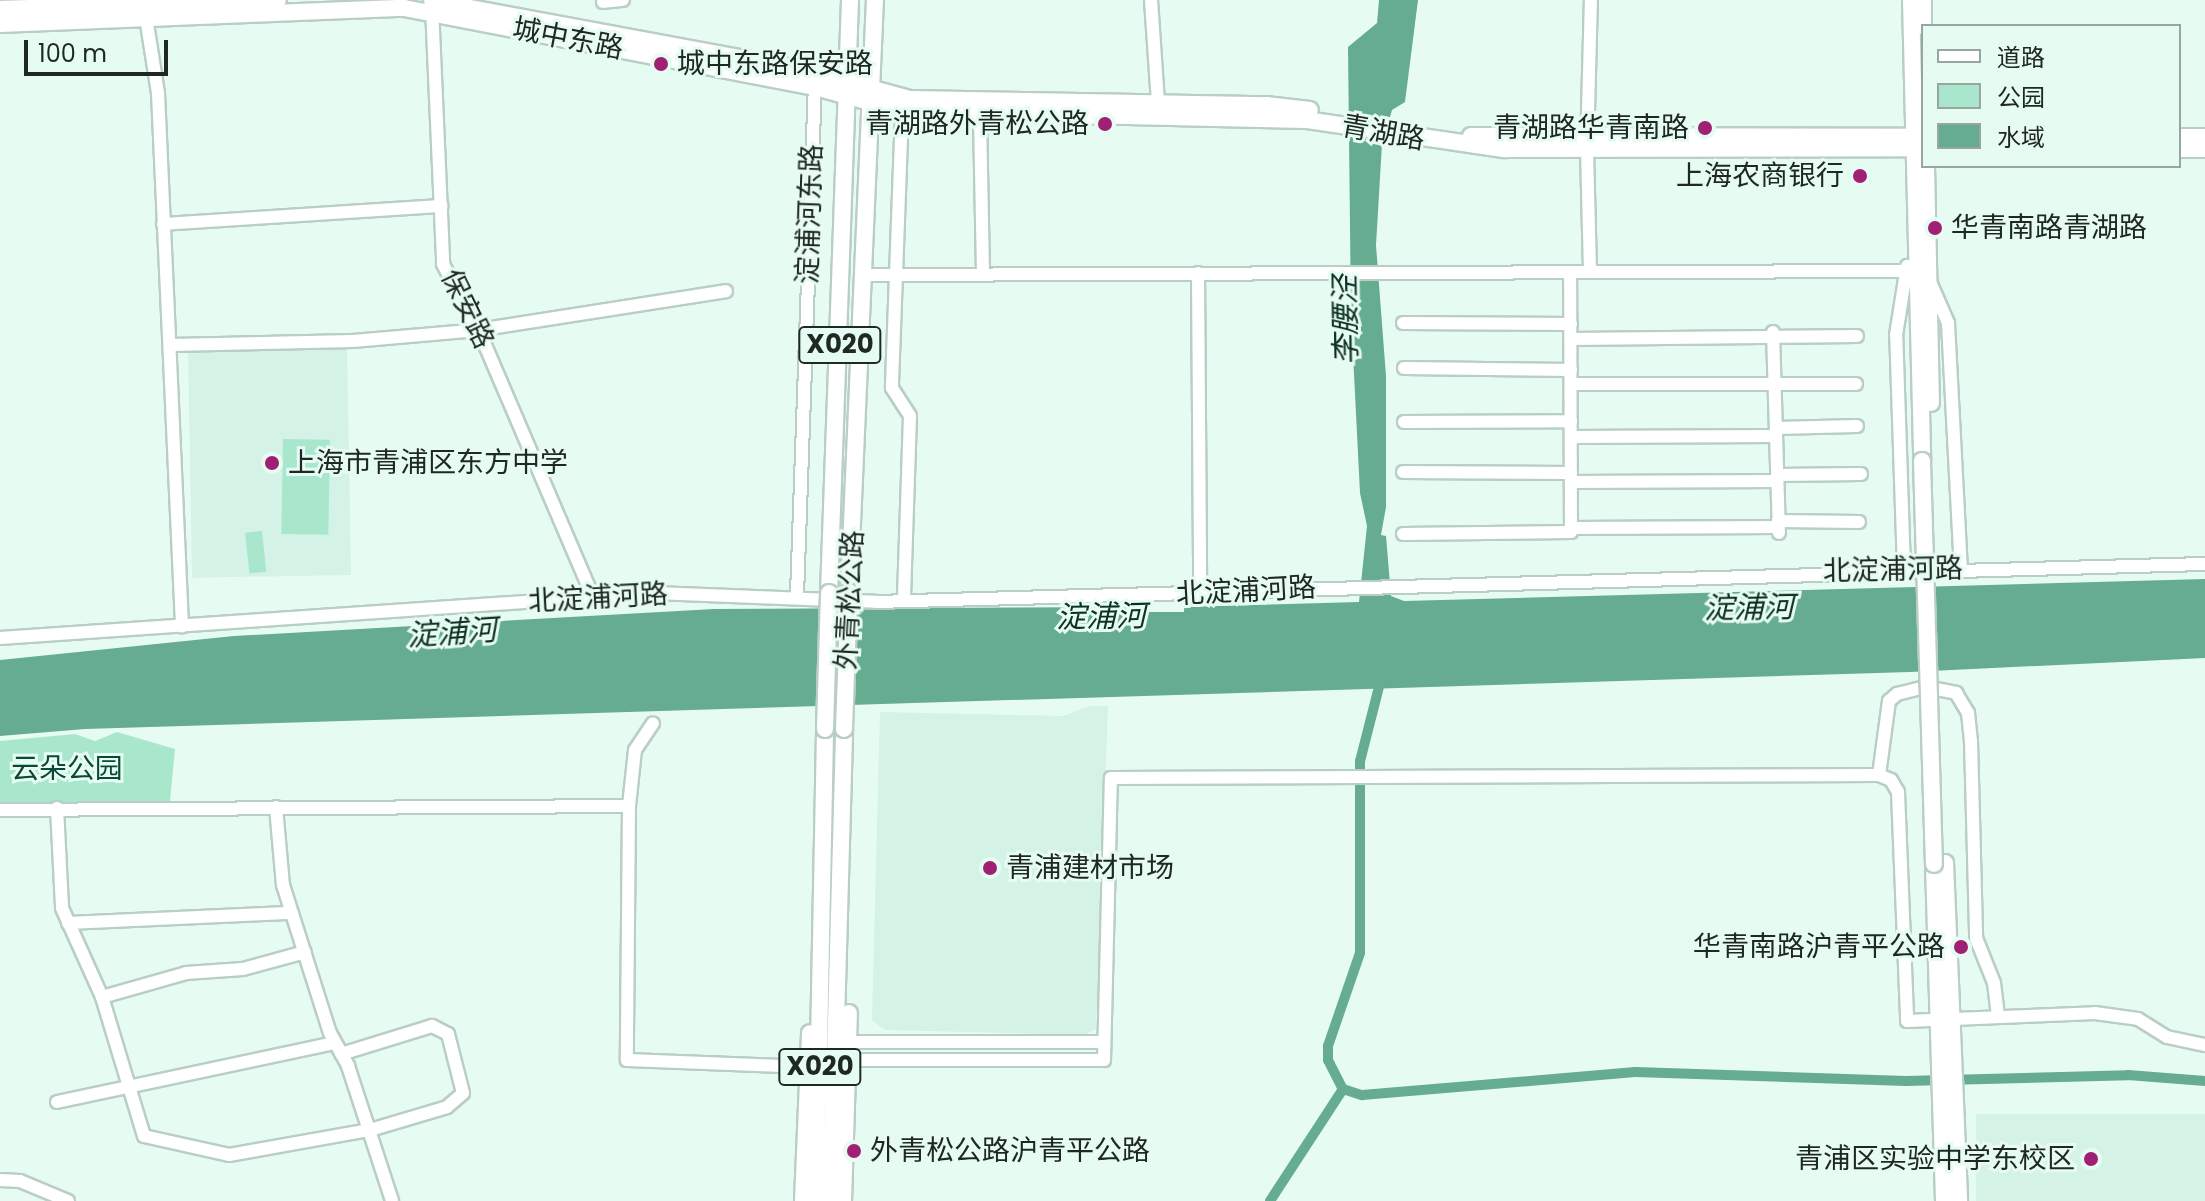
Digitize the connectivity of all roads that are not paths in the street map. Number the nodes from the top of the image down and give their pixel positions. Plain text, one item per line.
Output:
1 (278, 0) edge
2 (623, 0) edge
3 (850, 0) edge
4 (875, 0) edge
5 (1151, 0) edge
6 (1591, 0) edge
7 (1911, 0) edge
8 (1923, 0) edge
9 (603, 2) edge
10 (430, 3) edge
11 (7, 6) edge
12 (144, 8) edge
13 (0, 24) edge
14 (1923, 24) edge
15 (815, 80) junction
16 (846, 90) junction
17 (874, 98) junction
18 (1158, 103) junction
19 (902, 111) junction
20 (980, 117) junction
21 (1347, 121) junction
22 (2181, 137) edge
23 (2205, 137) edge
24 (1917, 143) edge
25 (1587, 145) junction
26 (2181, 149) edge
27 (2205, 149) edge
28 (1926, 168) edge
29 (441, 206) junction
30 (163, 224) junction
31 (1916, 245) junction
32 (1905, 271) junction
33 (1590, 272) junction
34 (1198, 273) junction
35 (1570, 273) junction
36 (983, 274) junction
37 (865, 275) junction
38 (898, 275) junction
39 (1928, 279) junction
40 (1902, 286) junction
41 (726, 291) dead end
42 (1917, 316) junction
43 (1403, 323) dead end
44 (1571, 324) junction
45 (478, 330) junction
46 (1773, 334) junction
47 (1857, 336) dead end
48 (1571, 339) junction
49 (172, 345) junction
50 (1404, 368) dead end
51 (1571, 370) junction
52 (1571, 384) junction
53 (1775, 384) junction
54 (1856, 384) dead end
55 (1571, 421) junction
56 (1404, 422) dead end
57 (1857, 426) dead end
58 (1776, 432) junction
59 (1571, 437) junction
60 (1927, 461) junction
61 (1403, 472) dead end
62 (1861, 474) dead end
63 (1571, 477) junction
64 (1777, 478) junction
65 (1859, 522) dead end
66 (1778, 527) junction
67 (1571, 528) junction
68 (1403, 534) dead end
69 (2205, 564) edge
70 (1961, 569) junction
71 (1904, 570) junction
72 (1200, 593) junction
73 (797, 595) junction
74 (593, 597) junction
75 (904, 599) junction
76 (182, 626) junction
77 (0, 638) edge
78 (653, 723) dead end
79 (1879, 775) junction
80 (629, 806) junction
81 (276, 807) junction
82 (57, 808) junction
83 (0, 810) edge
84 (292, 913) junction
85 (68, 923) junction
86 (823, 932) junction
87 (840, 940) junction
88 (305, 952) junction
89 (102, 997) junction
90 (1998, 1016) junction
91 (1946, 1020) junction
92 (849, 1042) junction
93 (1104, 1042) junction
94 (2205, 1045) edge
95 (338, 1049) junction
96 (848, 1060) junction
97 (809, 1067) junction
98 (129, 1088) junction
99 (57, 1102) dead end
100 (1949, 1105) junction
101 (370, 1130) junction
102 (0, 1180) edge
103 (68, 1201) edge
104 (392, 1201) edge
105 (803, 1201) edge
106 (816, 1201) edge
107 (831, 1201) edge
108 (843, 1201) edge
109 (1944, 1201) edge
110 (1959, 1201) edge

1 - 12 main road, 城中东路
2 - 9 street
3 - 16 main road, 外青松公路 / X020
4 - 17 main road, 外青松公路 / X020
5 - 18 street
6 - 25 street
7 - 24 main road
8 - 14 main road
10 - 12 main road, 城中东路
10 - 15 main road, 城中东路
10 - 29 street, 保安路
11 - 12 main road, 城中东路
12 - 13 main road, 城中东路
12 - 30 street
15 - 16 main road, 城中东路
15 - 73 street, 淀浦河东路
16 - 17 main road, 城中东路
16 - 86 main road, 外青松公路 / X020, bridge
17 - 18 main road, 青湖路
17 - 19 main road, 青湖路
17 - 37 main road, 外青松公路 / X020
18 - 21 main road, 青湖路
19 - 20 main road, 青湖路
19 - 38 street
20 - 21 main road, 青湖路
20 - 36 street
21 - 25 main road, 青湖路
22 - 23 main road
24 - 25 main road, 青湖路
24 - 31 main road
25 - 33 street
26 - 27 main road
28 - 39 main road
29 - 30 street
29 - 45 street, 保安路
30 - 49 street
31 - 32 street
31 - 42 main road
32 - 33 street
32 - 40 street
33 - 35 street
34 - 35 street
34 - 36 street
34 - 72 street
35 - 44 street
36 - 38 street
37 - 38 street
37 - 87 main road, 外青松公路 / X020, bridge
38 - 75 street
39 - 60 main road
39 - 70 street
40 - 42 street
40 - 71 street
41 - 45 street
42 - 60 main road
43 - 44 street
44 - 48 street
45 - 49 street
45 - 74 street, 保安路
46 - 47 street
46 - 48 street
46 - 53 street
48 - 51 street
49 - 76 street
50 - 51 street
51 - 52 street
52 - 53 street
52 - 55 street
53 - 54 street
53 - 58 street
55 - 56 street
55 - 59 street
57 - 58 street
58 - 59 street
58 - 64 street
59 - 63 street
60 - 91 main road
61 - 63 street
62 - 64 street
63 - 64 street
63 - 67 street
64 - 66 street
65 - 66 street
66 - 67 street
67 - 68 street
69 - 70 street, 北淀浦河路
70 - 71 street, 北淀浦河路
71 - 72 street, 北淀浦河路
72 - 75 street, 北淀浦河路
73 - 74 street, 北淀浦河路
73 - 75 street, 北淀浦河路
74 - 76 street, 北淀浦河路
76 - 77 street, 北淀浦河路
78 - 80 street
79 - 90 street
79 - 91 street
79 - 93 street
80 - 81 street
80 - 97 street
81 - 82 street
81 - 84 street
82 - 83 street
82 - 85 street
84 - 85 street
84 - 88 street
85 - 89 street
86 - 97 main road
86 - 106 main road, 外青松公路 / X020
87 - 92 main road
87 - 107 main road, 外青松公路 / X020
88 - 89 street
88 - 95 street
89 - 98 street
90 - 91 street
90 - 94 street
91 - 100 main road
92 - 93 street
92 - 96 main road
93 - 96 street
95 - 98 street
95 - 101 street
95 - 101 street
96 - 108 main road
97 - 105 main road
98 - 99 street
98 - 101 street
100 - 109 main road
100 - 110 main road
101 - 104 street
102 - 103 street

